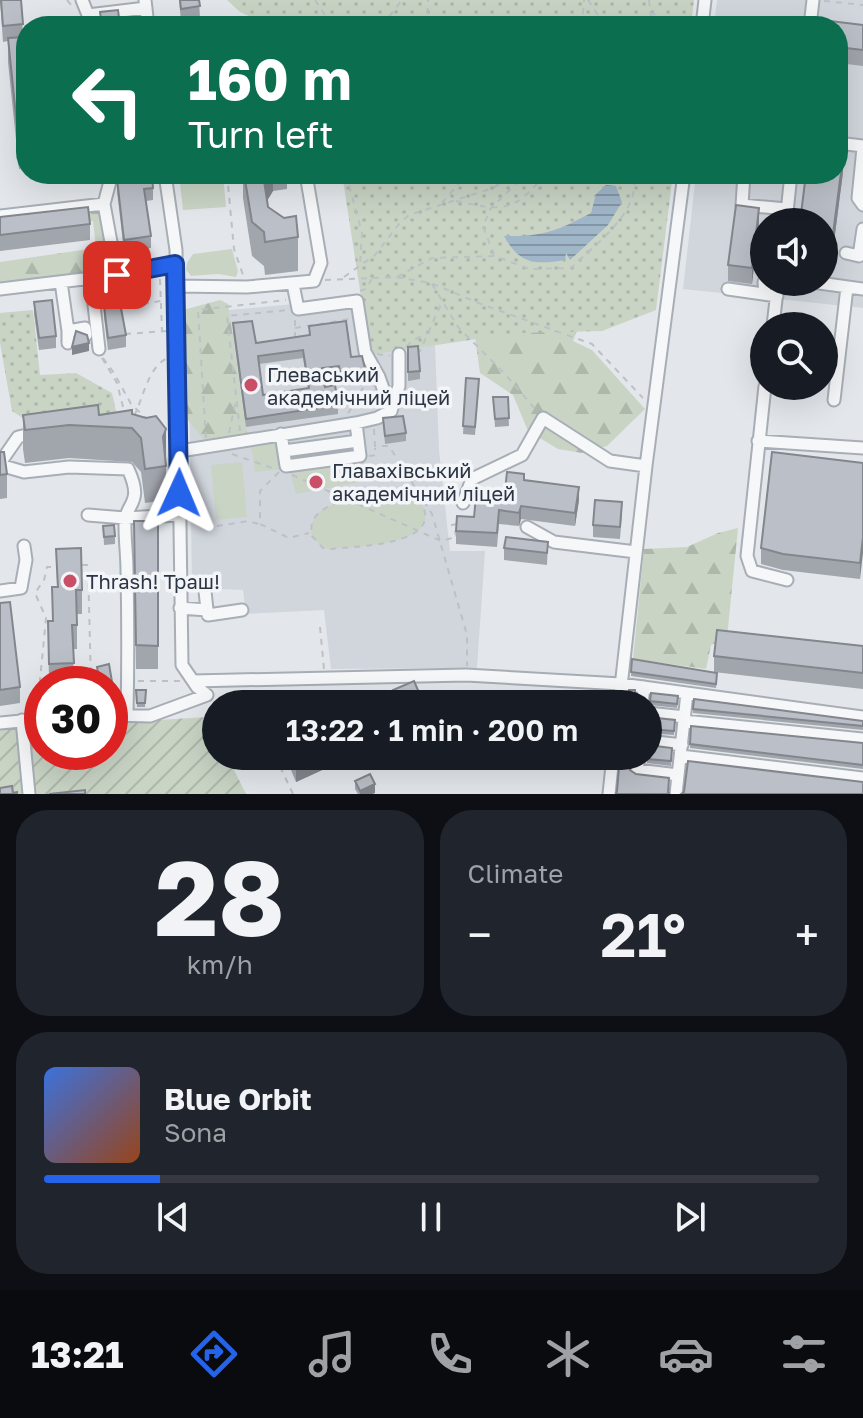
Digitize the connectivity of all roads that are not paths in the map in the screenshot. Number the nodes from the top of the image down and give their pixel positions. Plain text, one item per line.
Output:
1 (145, 4) edge
2 (103, 16) edge
3 (863, 147) edge
4 (109, 184) edge
5 (166, 184) edge
6 (308, 184) edge
7 (683, 184) edge
8 (743, 184) edge
9 (790, 184) edge
10 (104, 204) junction
11 (863, 205) edge
12 (776, 208) edge
13 (787, 208) edge
14 (0, 216) edge
15 (863, 229) edge
16 (846, 253) dead end
17 (175, 264) junction
18 (117, 275) junction
19 (91, 278) junction
20 (61, 282) junction
21 (293, 284) junction
22 (176, 286) junction
23 (838, 286) edge
24 (847, 287) junction
25 (0, 289) edge
26 (728, 289) dead end
27 (863, 289) edge
28 (750, 290) edge
29 (86, 335) edge
30 (100, 353) road end
31 (399, 356) road end
32 (838, 365) edge
33 (763, 400) edge
34 (391, 411) junction
35 (177, 421) junction
36 (353, 423) junction
37 (153, 424) edge
38 (332, 427) junction
39 (306, 430) junction
40 (44, 431) edge
41 (281, 434) junction
42 (358, 441) junction
43 (758, 441) junction
44 (334, 444) junction
45 (309, 448) junction
46 (863, 448) edge
47 (180, 451) junction
48 (284, 451) junction
49 (336, 459) junction
50 (312, 463) junction
51 (0, 464) edge
52 (646, 466) junction
53 (463, 503) dead end
54 (88, 515) dead end
55 (179, 515) junction
56 (125, 518) junction
57 (527, 527) dead end
58 (24, 546) dead end
59 (636, 552) junction
60 (787, 580) dead end
61 (0, 591) edge
62 (205, 591) dead end
63 (180, 608) junction
64 (207, 610) junction
65 (242, 610) dead end
66 (128, 666) edge
67 (193, 681) junction
68 (621, 684) junction
69 (644, 687) junction
70 (620, 690) edge
71 (644, 690) edge
72 (687, 693) junction
73 (128, 715) edge
74 (662, 715) edge
75 (863, 717) edge
76 (684, 719) junction
77 (22, 720) joint
78 (0, 723) edge
79 (863, 739) edge
80 (662, 745) edge
81 (681, 751) junction
82 (612, 770) edge
83 (637, 770) edge
84 (678, 775) junction
85 (863, 778) edge
86 (29, 794) edge
87 (609, 794) edge
88 (676, 794) edge

1 - 2 street
3 - 11 street
4 - 10 street
5 - 17 street
6 - 21 street
7 - 52 street
8 - 12 street
9 - 13 street
10 - 14 street
10 - 18 street
15 - 16 street
17 - 18 street
17 - 22 street
18 - 19 street
19 - 20 street
19 - 30 street
20 - 25 street
20 - 29 street
21 - 22 street
21 - 34 street
22 - 35 street
23 - 24 street
24 - 27 street
24 - 32 street
26 - 28 street
31 - 34 street
33 - 43 street
34 - 36 street
35 - 37 street
35 - 47 street
36 - 38 street
36 - 42 street
38 - 39 street
38 - 44 street
39 - 41 street
39 - 45 street
40 - 51 street
41 - 47 street
41 - 48 street
42 - 44 street
42 - 49 street
43 - 46 street
43 - 60 street
44 - 45 street
44 - 49 street
45 - 48 street
45 - 50 street
47 - 55 street
48 - 50 street
49 - 50 street
51 - 56 street
52 - 53 street
52 - 59 street
54 - 56 street
55 - 56 street
55 - 63 street
56 - 66 street
57 - 59 street
58 - 61 street
59 - 68 street
62 - 64 street
63 - 64 street
63 - 67 street
64 - 65 street
67 - 68 street
67 - 73 street
68 - 69 street
68 - 70 street
69 - 71 street
69 - 72 street
72 - 75 street
72 - 76 street
74 - 76 street
76 - 79 street
76 - 81 street
77 - 78 street
77 - 86 street
80 - 81 street
81 - 84 street
81 - 85 street
82 - 87 street
83 - 84 street
84 - 88 street

